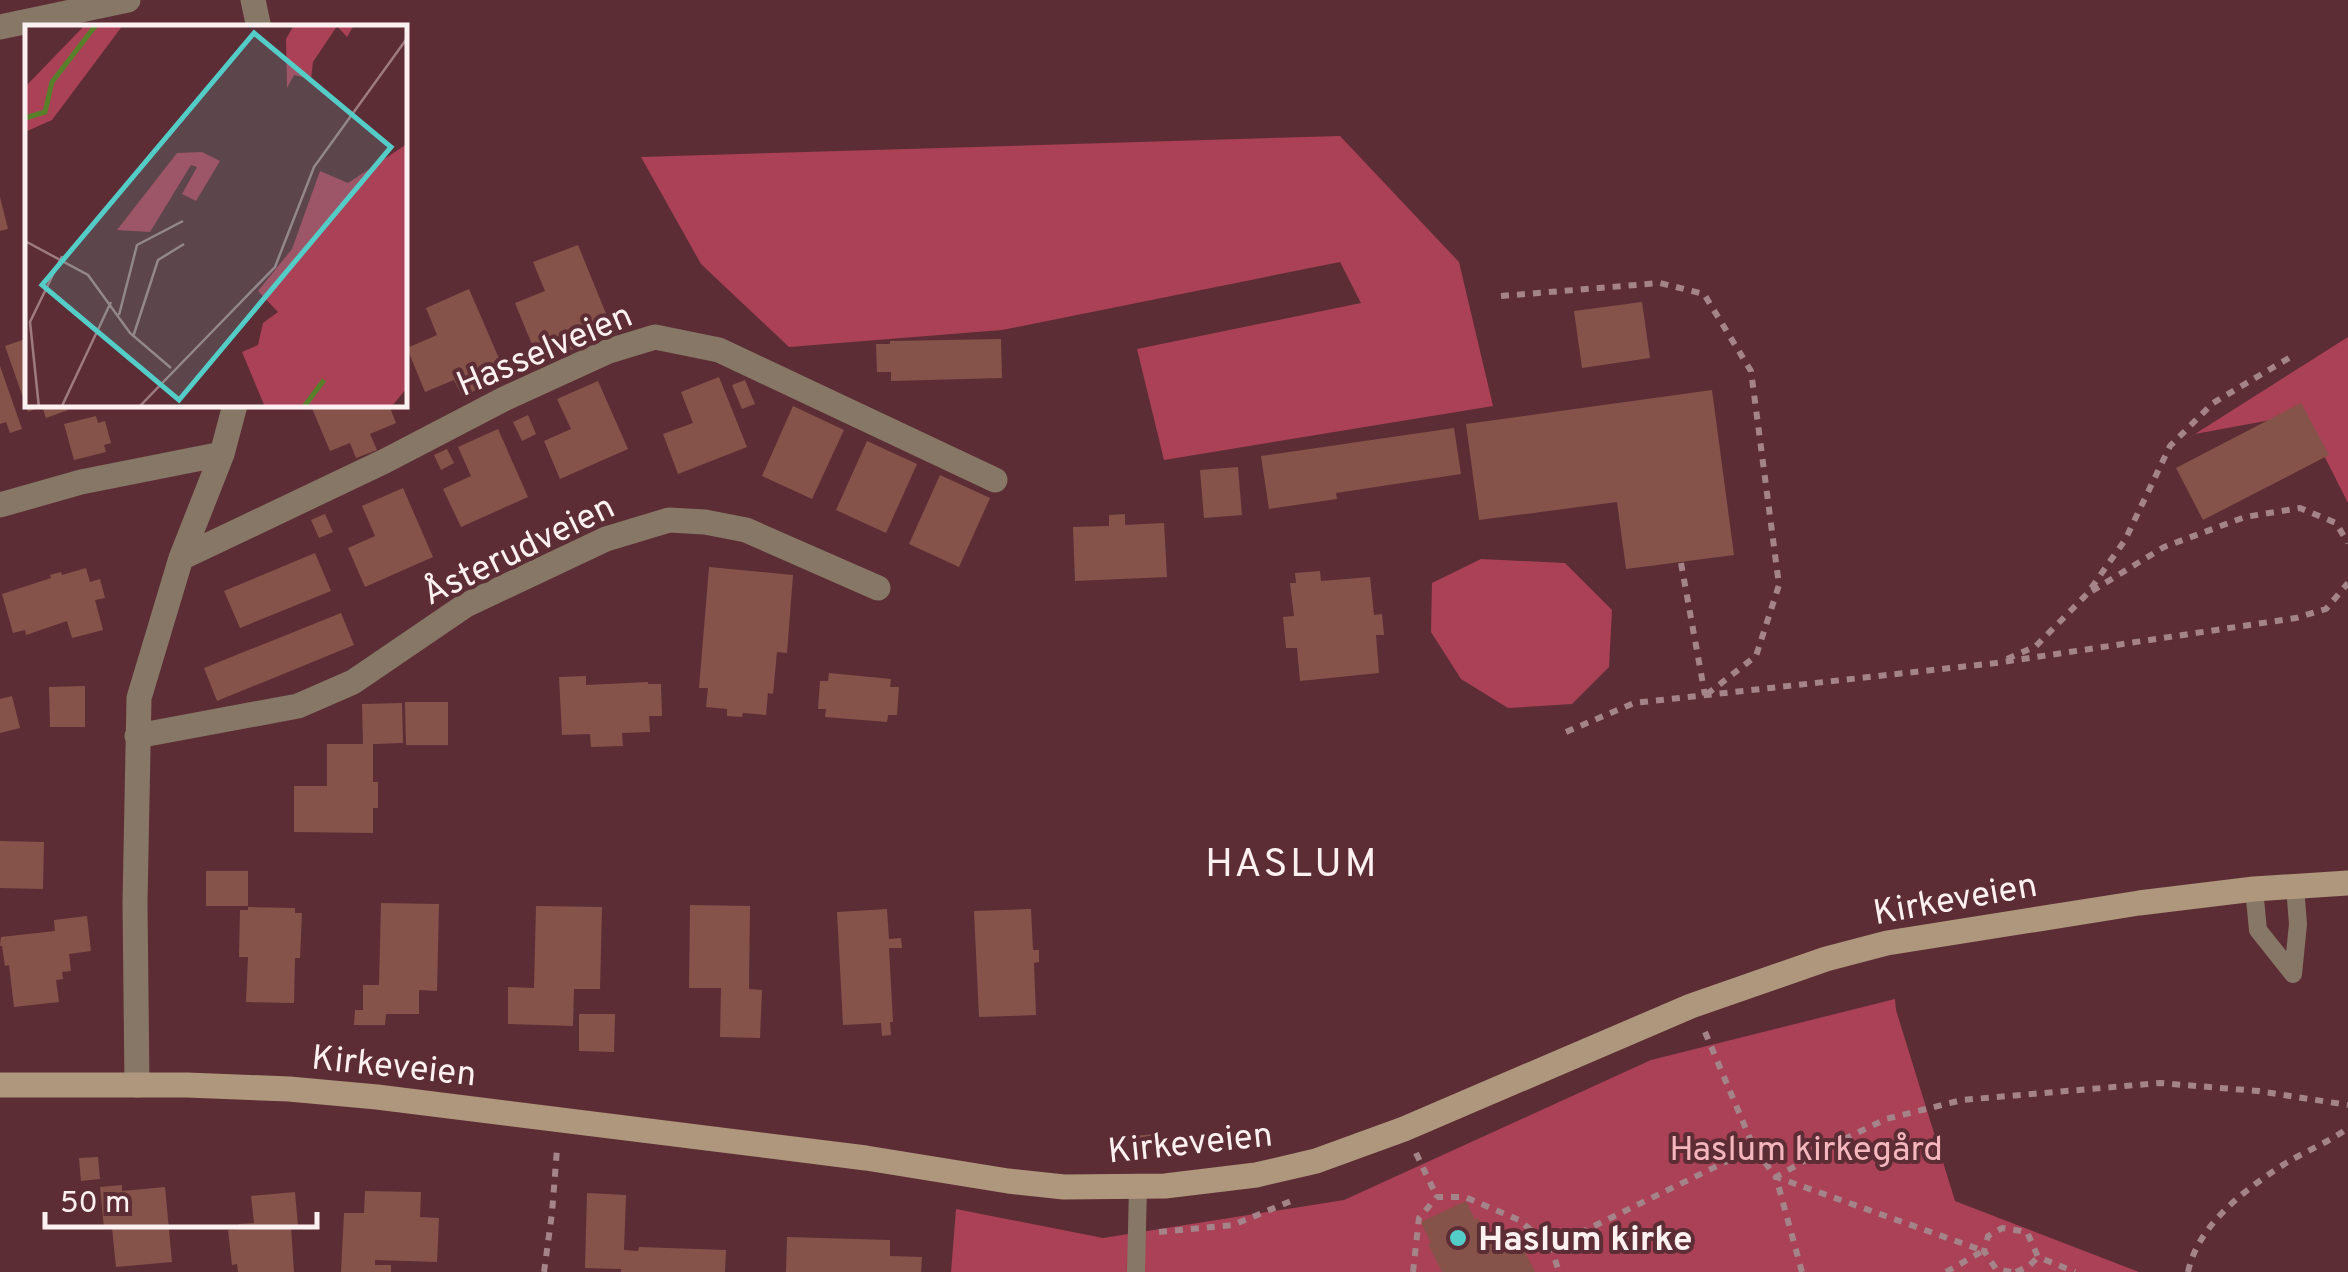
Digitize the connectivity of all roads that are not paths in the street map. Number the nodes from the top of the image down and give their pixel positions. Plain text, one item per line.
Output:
1 (128, 0) edge
2 (253, 0) edge
3 (258, 25) edge
4 (0, 28) edge
5 (234, 408) edge
6 (222, 454) junction
7 (995, 480) dead end
8 (0, 505) edge
9 (181, 558) junction
10 (878, 588) dead end
11 (137, 736) junction
12 (2348, 882) edge
13 (2296, 887) junction
14 (2254, 889) junction
15 (0, 1085) edge
16 (137, 1085) junction
17 (1138, 1186) junction
18 (1136, 1272) edge

1 - 4 street
2 - 3 street
5 - 6 street
6 - 8 street
6 - 9 street
7 - 9 street, Hasselveien
9 - 11 street
10 - 11 street, Åsterudveien
11 - 16 street
12 - 13 main road, Kirkeveien
13 - 14 main road, Kirkeveien
13 - 14 lane
14 - 17 main road, Kirkeveien
15 - 16 main road, Kirkeveien
16 - 17 main road, Kirkeveien
17 - 18 lane

